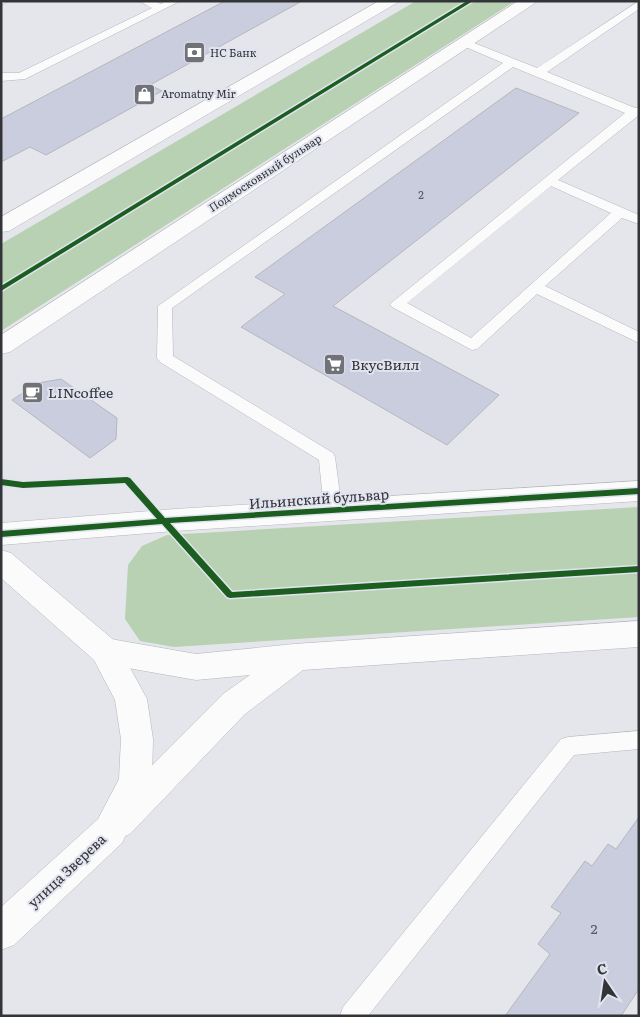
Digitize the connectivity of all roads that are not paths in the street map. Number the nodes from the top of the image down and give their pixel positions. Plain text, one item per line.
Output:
1 (144, 1) edge
2 (175, 1) edge
3 (530, 1) edge
4 (385, 2) edge
5 (639, 4) edge
6 (161, 8) junction
7 (465, 43) junction
8 (512, 62) junction
9 (538, 73) junction
10 (1, 77) edge
11 (636, 111) edge
12 (550, 181) junction
13 (620, 212) junction
14 (639, 220) edge
15 (1, 226) edge
16 (535, 287) junction
17 (639, 338) edge
18 (1, 346) edge
19 (639, 491) edge
20 (333, 510) junction
21 (1, 534) edge
22 (1, 561) edge
23 (639, 634) edge
24 (105, 651) junction
25 (297, 656) junction
26 (639, 740) edge
27 (110, 831) junction
28 (1, 932) edge
29 (352, 1016) edge

1 - 6 lane
2 - 6 lane
3 - 7 street, Подмосковный бульвар
4 - 15 street
5 - 9 lane
6 - 10 lane
7 - 8 lane
7 - 18 street, Подмосковный бульвар
8 - 9 lane
8 - 20 lane
9 - 11 lane
11 - 12 lane
12 - 13 lane
12 - 16 lane
13 - 14 lane
13 - 16 lane
16 - 17 lane
19 - 20 street, Ильинский бульвар
20 - 21 street, Ильинский бульвар
22 - 24 street, улица Зверева
23 - 25 street
24 - 25 street
24 - 27 street, улица Зверева
25 - 27 street
26 - 29 lane
27 - 28 street, улица Зверева

